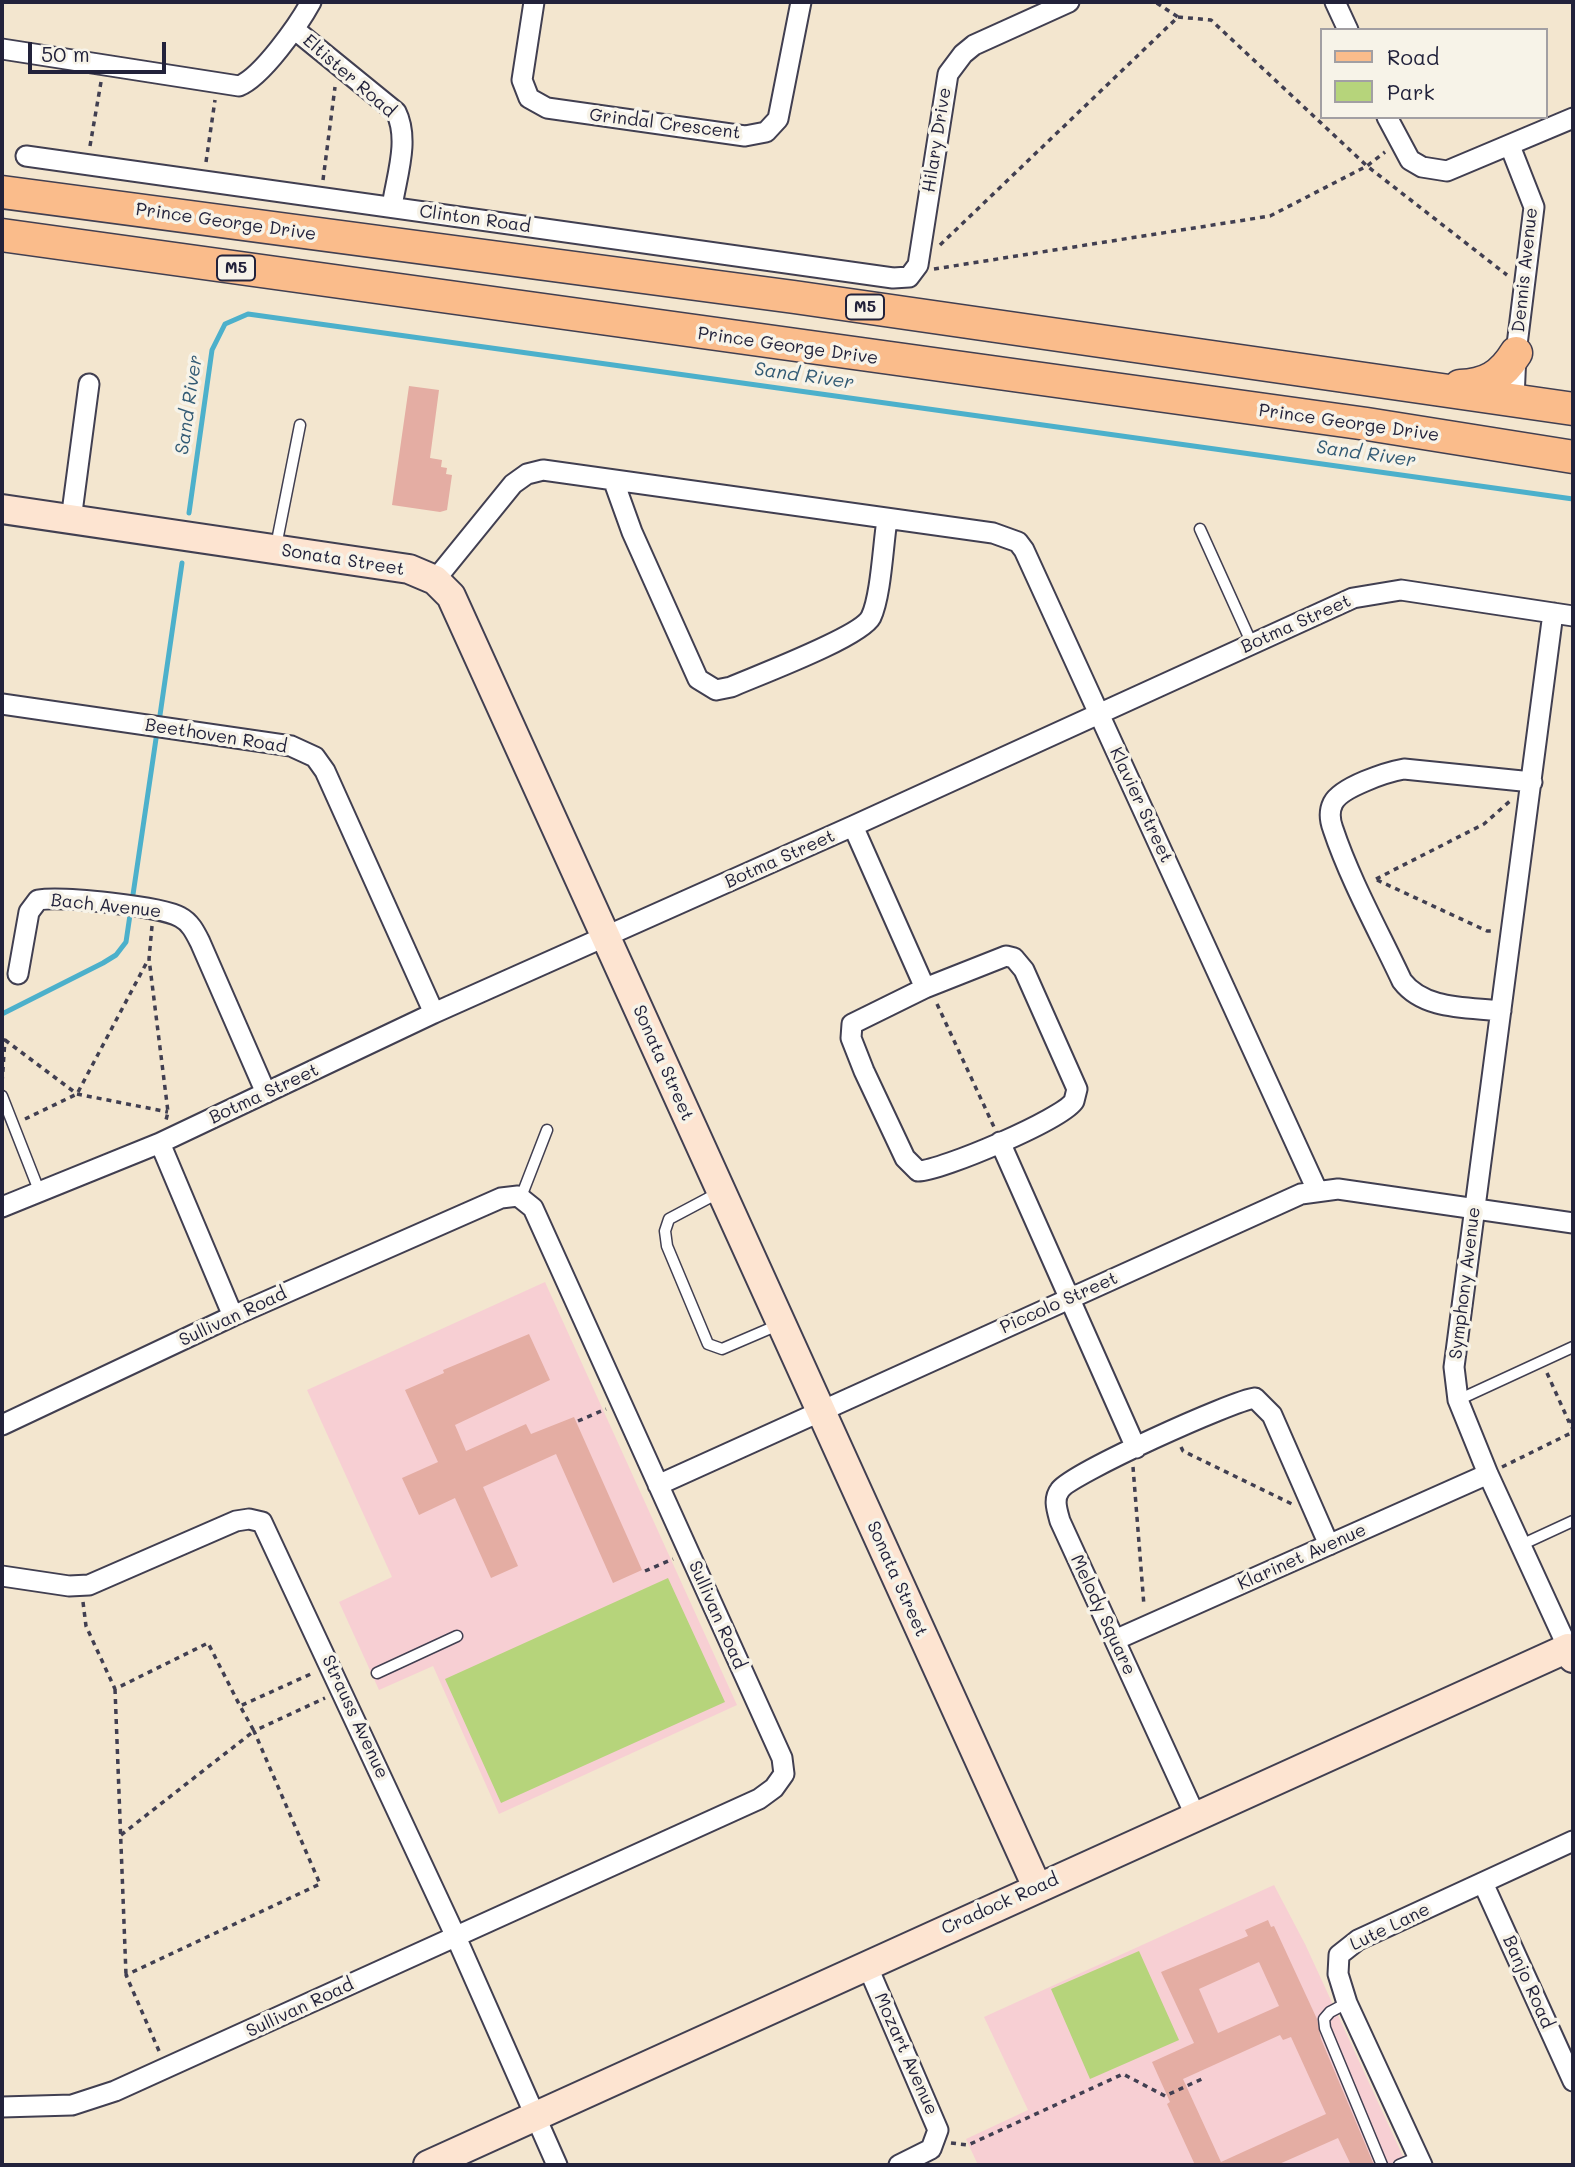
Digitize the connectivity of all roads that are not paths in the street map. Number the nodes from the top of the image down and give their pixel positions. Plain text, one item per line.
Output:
1 (311, 2) edge
2 (534, 2) edge
3 (801, 2) edge
4 (1069, 2) edge
5 (1335, 2) edge
6 (1347, 28) edge
7 (294, 29) junction
8 (2, 49) edge
9 (1573, 118) edge
10 (1388, 119) edge
11 (1510, 146) junction
12 (26, 156) dead end
13 (2, 192) edge
14 (392, 207) junction
15 (2, 235) edge
16 (918, 265) joint
17 (1516, 353) junction
18 (89, 384) dead end
19 (1406, 384) junction
20 (1514, 399) junction
21 (1573, 409) edge
22 (299, 425) dead end
23 (1573, 457) edge
24 (614, 482) junction
25 (2, 509) edge
26 (71, 520) junction
27 (887, 520) junction
28 (1200, 529) dead end
29 (276, 550) junction
30 (435, 580) junction
31 (1553, 613) junction
32 (1573, 616) edge
33 (1252, 644) junction
34 (2, 704) edge
35 (1099, 712) junction
36 (1531, 782) junction
37 (853, 827) junction
38 (606, 937) junction
39 (18, 974) dead end
40 (925, 988) junction
41 (1501, 1011) junction
42 (434, 1013) junction
43 (266, 1093) junction
44 (2, 1096) edge
45 (547, 1130) dead end
46 (1000, 1142) junction
47 (160, 1143) junction
48 (1318, 1190) junction
49 (721, 1191) junction
50 (40, 1193) junction
51 (521, 1197) junction
52 (2, 1207) edge
53 (1474, 1211) junction
54 (1573, 1223) edge
55 (1069, 1299) junction
56 (233, 1316) junction
57 (782, 1324) junction
58 (1573, 1347) edge
59 (1458, 1400) junction
60 (821, 1411) junction
61 (2, 1425) edge
62 (1136, 1448) junction
63 (1488, 1474) junction
64 (659, 1485) junction
65 (1573, 1521) edge
66 (1329, 1545) junction
67 (1521, 1545) junction
68 (2, 1576) edge
69 (457, 1636) dead end
70 (1115, 1640) junction
71 (1572, 1650) edge
72 (377, 1673) dead end
73 (1196, 1817) junction
74 (1573, 1841) edge
75 (1483, 1883) junction
76 (1037, 1887) junction
77 (456, 1937) junction
78 (866, 1965) junction
79 (1347, 2003) junction
80 (1573, 2081) edge
81 (2, 2106) edge
82 (535, 2116) junction
83 (1420, 2161) edge
84 (428, 2165) edge
85 (557, 2165) edge
86 (899, 2165) edge
87 (1382, 2165) edge
88 (1399, 2165) edge

1 - 7 street, Eltister Road
2 - 3 street, Grindal Crescent
4 - 16 street, Hilary Drive
5 - 6 street
7 - 8 street, Eltister Road
7 - 14 street, Eltister Road
9 - 11 street
10 - 11 street
11 - 17 street, Dennis Avenue
12 - 14 street, Clinton Road
13 - 19 main road, Prince George Drive / M5
14 - 16 street, Clinton Road
15 - 23 main road, Prince George Drive / M5
17 - 19 main road
17 - 20 street, Dennis Avenue
18 - 26 street
19 - 20 main road, Prince George Drive / M5
20 - 21 main road, Prince George Drive / M5
22 - 29 lane
24 - 27 street, Klavier Street
24 - 27 street
24 - 30 street, Klavier Street
25 - 26 street, Sonata Street
26 - 29 street, Sonata Street
27 - 35 street, Klavier Street
28 - 33 lane
29 - 30 street, Sonata Street
30 - 38 street, Sonata Street
31 - 32 street, Botma Street
31 - 33 street, Botma Street
31 - 36 street, Symphony Avenue
33 - 35 street, Botma Street
34 - 42 street, Beethoven Road
35 - 37 street, Botma Street
35 - 48 street, Klavier Street
36 - 41 street, Symphony Avenue
36 - 41 street
37 - 38 street, Botma Street
37 - 40 street
38 - 42 street, Botma Street
38 - 49 street, Sonata Street
39 - 43 street, Bach Avenue
40 - 46 street
40 - 46 street
41 - 53 street, Symphony Avenue
42 - 43 street, Botma Street
43 - 47 street, Botma Street
44 - 50 lane
45 - 51 lane
46 - 55 street
47 - 50 street, Botma Street
47 - 56 street
48 - 53 street, Piccolo Street
48 - 55 street, Piccolo Street
49 - 57 street, Sonata Street
49 - 57 lane
50 - 52 street, Botma Street
51 - 56 street, Sullivan Road
51 - 64 street, Sullivan Road
53 - 54 street, Piccolo Street
53 - 59 street, Symphony Avenue
55 - 60 street, Piccolo Street
55 - 62 street
56 - 61 street, Sullivan Road
57 - 60 street, Sonata Street
58 - 59 lane
59 - 63 street, Symphony Avenue
60 - 64 street, Piccolo Street
60 - 76 street, Sonata Street
62 - 66 street, Melody Square
62 - 70 street, Melody Square
63 - 66 street, Klarinet Avenue
63 - 67 street, Symphony Avenue
64 - 77 street, Sullivan Road
65 - 67 lane
66 - 70 street, Klarinet Avenue
67 - 71 street, Symphony Avenue
68 - 77 street, Strauss Avenue
69 - 72 lane
70 - 73 street, Melody Square
71 - 73 street, Cradock Road
73 - 76 street, Cradock Road
74 - 75 street, Lute Lane
75 - 79 street, Lute Lane
75 - 80 street, Banjo Road
76 - 78 street, Cradock Road
77 - 81 street, Sullivan Road
77 - 82 street, Strauss Avenue
78 - 82 street, Cradock Road
78 - 86 street, Mozart Avenue
79 - 83 street, Lute Lane
79 - 87 lane
82 - 84 street, Cradock Road
82 - 85 street, Strauss Avenue
83 - 88 lane

